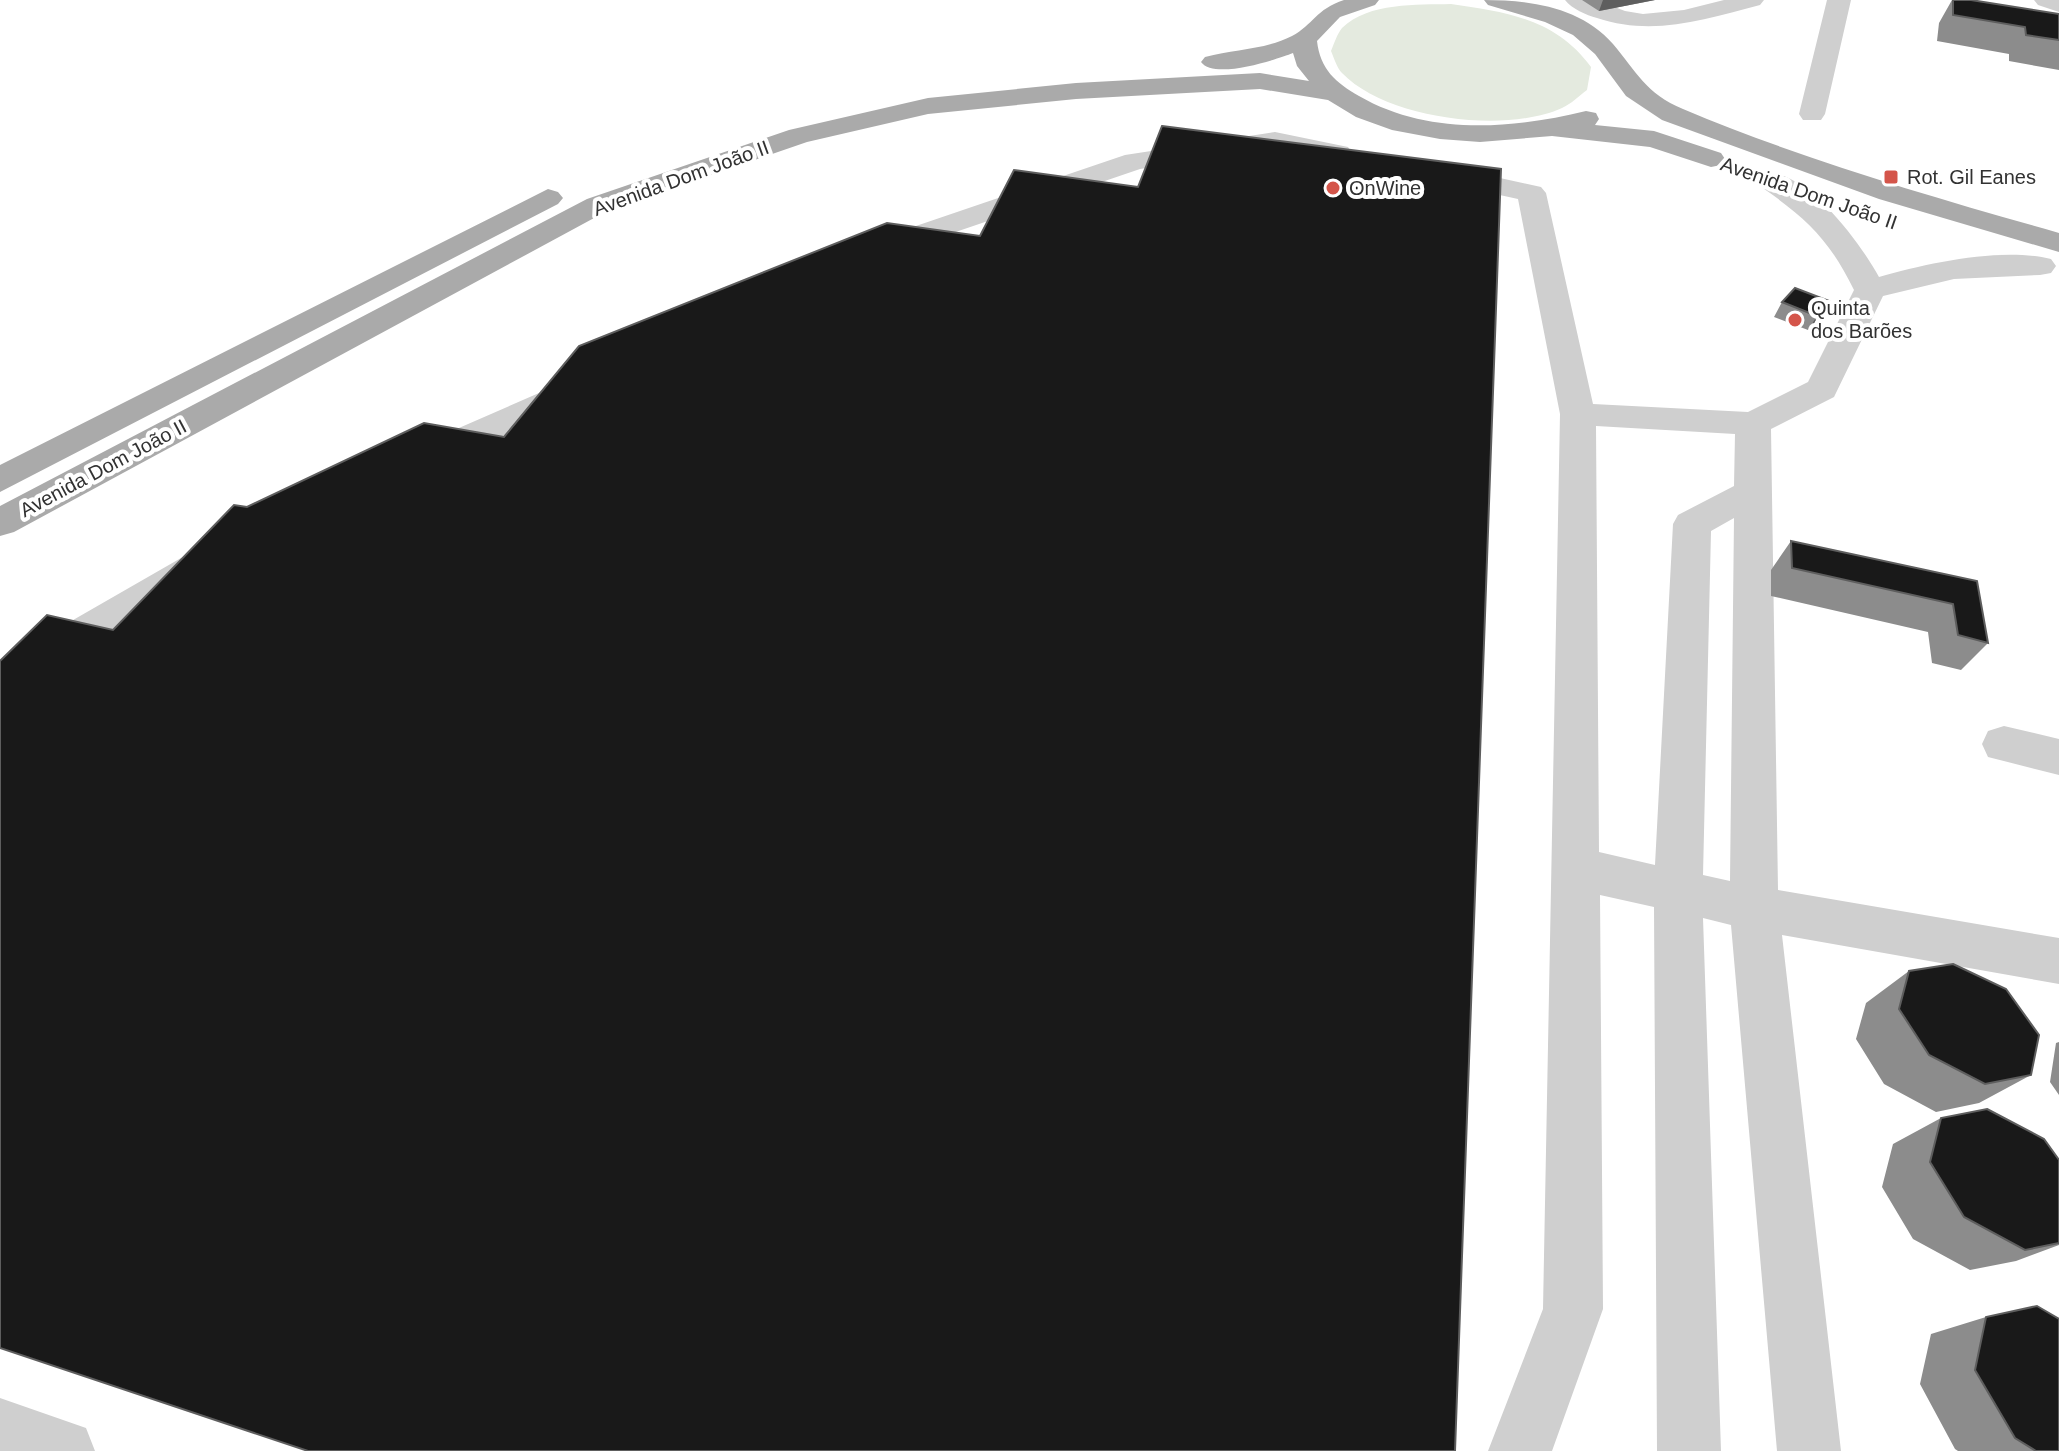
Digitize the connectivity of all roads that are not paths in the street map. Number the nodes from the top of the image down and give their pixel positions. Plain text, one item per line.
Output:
1 (1367, 0) edge
2 (1496, 0) edge
3 (1577, 0) edge
4 (1752, 0) edge
5 (1839, 0) edge
6 (2046, 0) edge
7 (1531, 5) edge
8 (2059, 5) edge
9 (1333, 6) edge
10 (1304, 40) junction
11 (1617, 71) junction
12 (1337, 94) junction
13 (1812, 114) dead end
14 (1557, 129) junction
15 (1365, 159) edge
16 (1410, 168) edge
17 (1770, 180) junction
18 (1910, 228) dead end
19 (1953, 241) dead end
20 (2053, 260) edge
21 (843, 265) edge
22 (1870, 290) junction
23 (612, 371) edge
24 (1578, 414) junction
25 (1753, 424) junction
26 (396, 471) edge
27 (0, 480) edge
28 (1754, 492) junction
29 (0, 523) edge
30 (224, 551) edge
31 (0, 683) edge
32 (2004, 744) dead end
33 (2059, 757) edge
34 (1575, 868) junction
35 (1678, 891) junction
36 (1754, 908) junction
37 (2059, 961) edge
38 (0, 1430) edge
39 (63, 1451) edge
40 (1520, 1451) edge
41 (1689, 1451) edge
42 (1809, 1451) edge

1 - 9 main road
2 - 7 main road, Avenida Dom João II
3 - 4 street
5 - 13 street
6 - 8 street
7 - 11 main road, Avenida Dom João II
9 - 10 main road
10 - 12 main road
10 - 27 main road, Avenida Dom João II
11 - 14 main road
11 - 20 main road, Avenida Dom João II
12 - 14 main road
12 - 29 main road, Avenida Dom João II
14 - 17 main road, Avenida Dom João II
15 - 21 street
16 - 24 street
17 - 18 main road, Avenida Dom João II
17 - 22 street
19 - 20 main road
20 - 22 street
22 - 25 street
23 - 26 street
24 - 25 street
24 - 34 street
25 - 28 street
28 - 35 street
28 - 36 street
30 - 31 street
32 - 33 street
34 - 35 street
34 - 40 street
35 - 36 street
35 - 41 street
36 - 37 street
36 - 42 street
38 - 39 street

